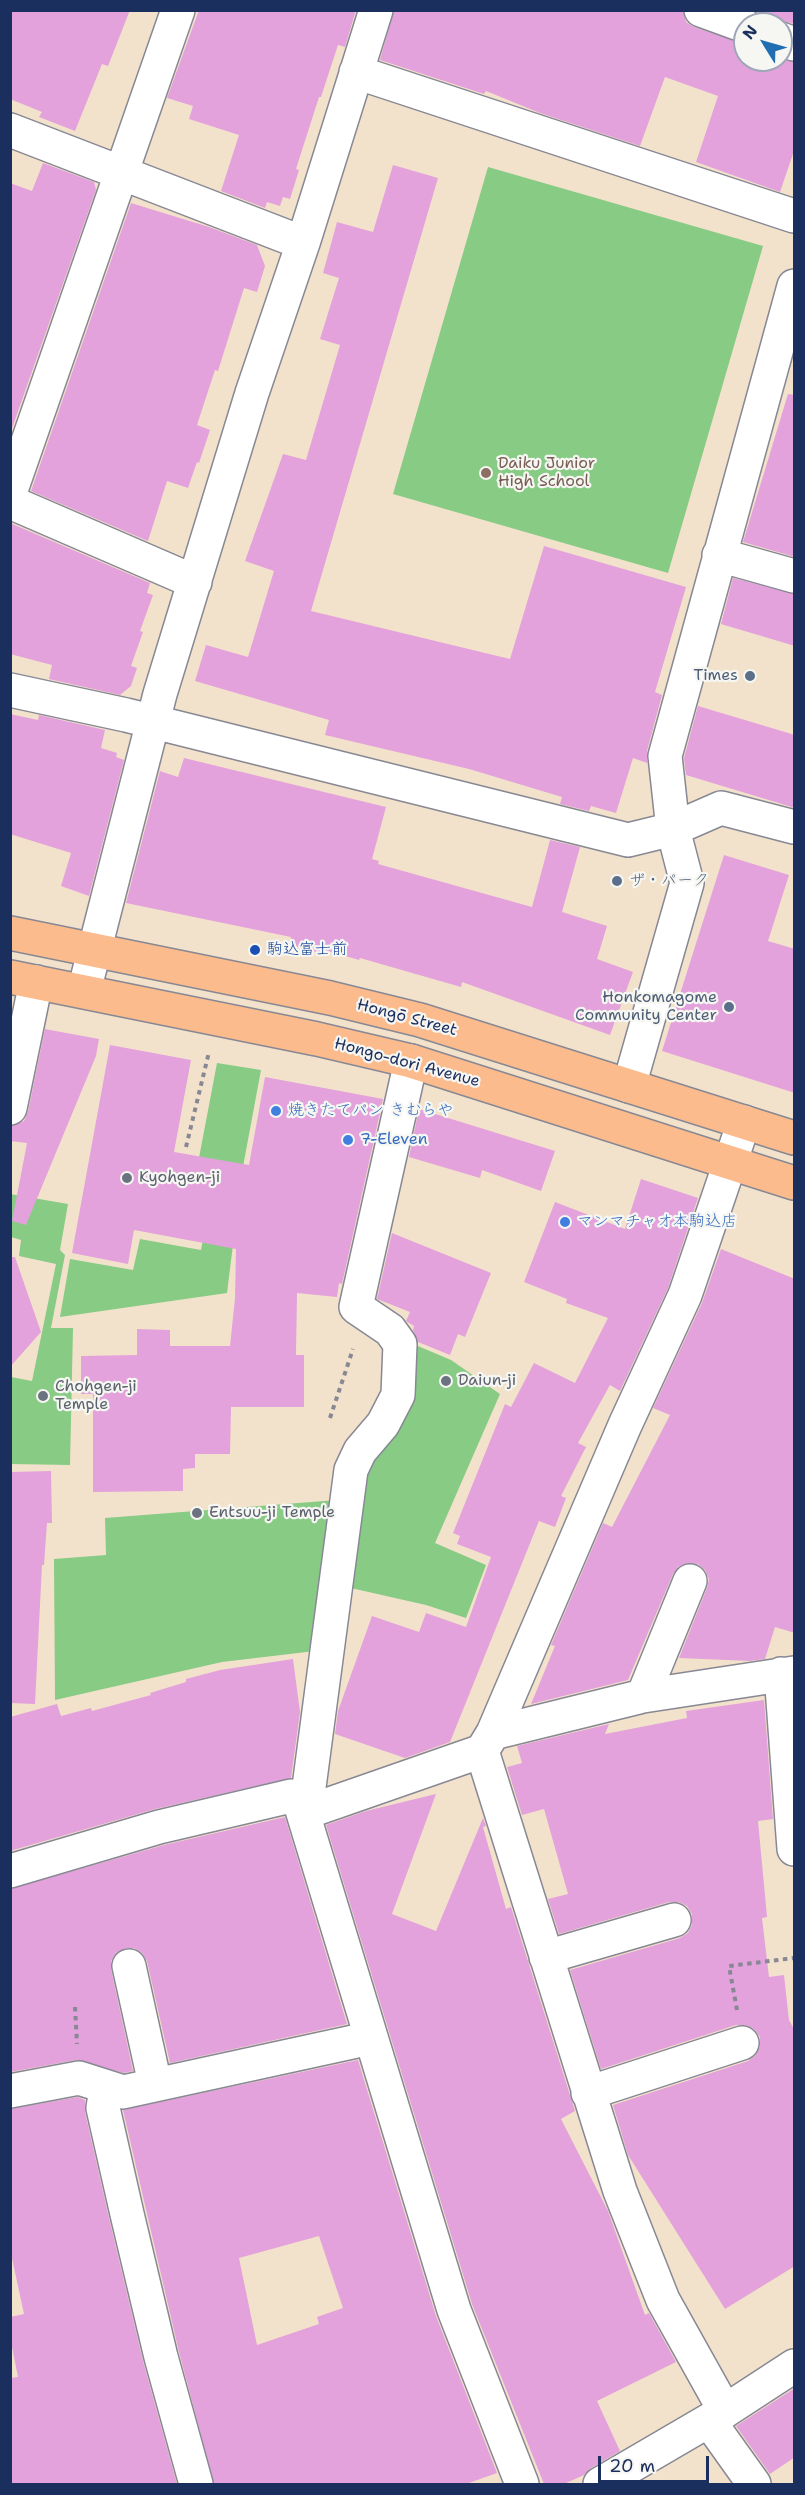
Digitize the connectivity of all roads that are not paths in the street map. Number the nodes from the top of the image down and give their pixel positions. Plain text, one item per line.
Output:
1 (177, 10) edge
2 (376, 10) edge
3 (701, 10) edge
4 (733, 22) edge
5 (356, 72) junction
6 (10, 130) edge
7 (121, 173) junction
8 (795, 216) edge
9 (303, 243) junction
10 (795, 286) edge
11 (10, 493) edge
12 (10, 502) edge
13 (719, 555) junction
14 (795, 576) edge
15 (195, 582) junction
16 (10, 690) edge
17 (152, 722) junction
18 (795, 827) edge
19 (673, 829) junction
20 (10, 933) edge
21 (93, 950) junction
22 (23, 980) edge
23 (84, 991) junction
24 (411, 1062) junction
25 (629, 1086) junction
26 (10, 1108) edge
27 (744, 1122) junction
28 (795, 1138) edge
29 (731, 1164) junction
30 (795, 1183) edge
31 (690, 1581) dead end
32 (788, 1674) edge
33 (643, 1696) junction
34 (488, 1742) junction
35 (301, 1807) junction
36 (795, 1849) edge
37 (10, 1871) edge
38 (674, 1920) dead end
39 (546, 1957) junction
40 (129, 1966) dead end
41 (371, 2038) junction
42 (742, 2043) road end
43 (155, 2084) junction
44 (106, 2088) junction
45 (10, 2091) edge
46 (588, 2093) junction
47 (795, 2366) edge
48 (717, 2416) junction
49 (196, 2484) edge
50 (522, 2484) edge
51 (600, 2484) edge
52 (754, 2484) edge

1 - 7 street
2 - 5 street
3 - 4 street
5 - 8 street
5 - 9 street
6 - 7 street
7 - 9 street
7 - 11 street
9 - 15 street
10 - 13 street
12 - 15 street
13 - 14 street
13 - 19 street
15 - 17 street
16 - 17 street
17 - 19 street
17 - 21 street
18 - 19 street
19 - 25 street
20 - 21 main road, Hongō Street
21 - 23 street
21 - 25 main road, Hongō Street
22 - 23 main road, Hongo-dori Avenue
22 - 26 street
23 - 24 main road, Hongo-dori Avenue
24 - 29 main road, Hongo-dori Avenue
24 - 35 street
25 - 27 main road, Hongō Street
27 - 28 main road, Hongō Street
27 - 29 street
29 - 30 main road, Hongo-dori Avenue
29 - 34 street
31 - 33 street
32 - 33 street
32 - 36 street
33 - 34 street
34 - 35 street
34 - 39 street
35 - 37 street
35 - 41 street
38 - 39 street
39 - 46 street
40 - 43 street
41 - 43 street
41 - 50 street
42 - 46 street
43 - 44 street
44 - 45 street
44 - 49 street
46 - 48 street
47 - 48 street
48 - 51 street
48 - 52 street

